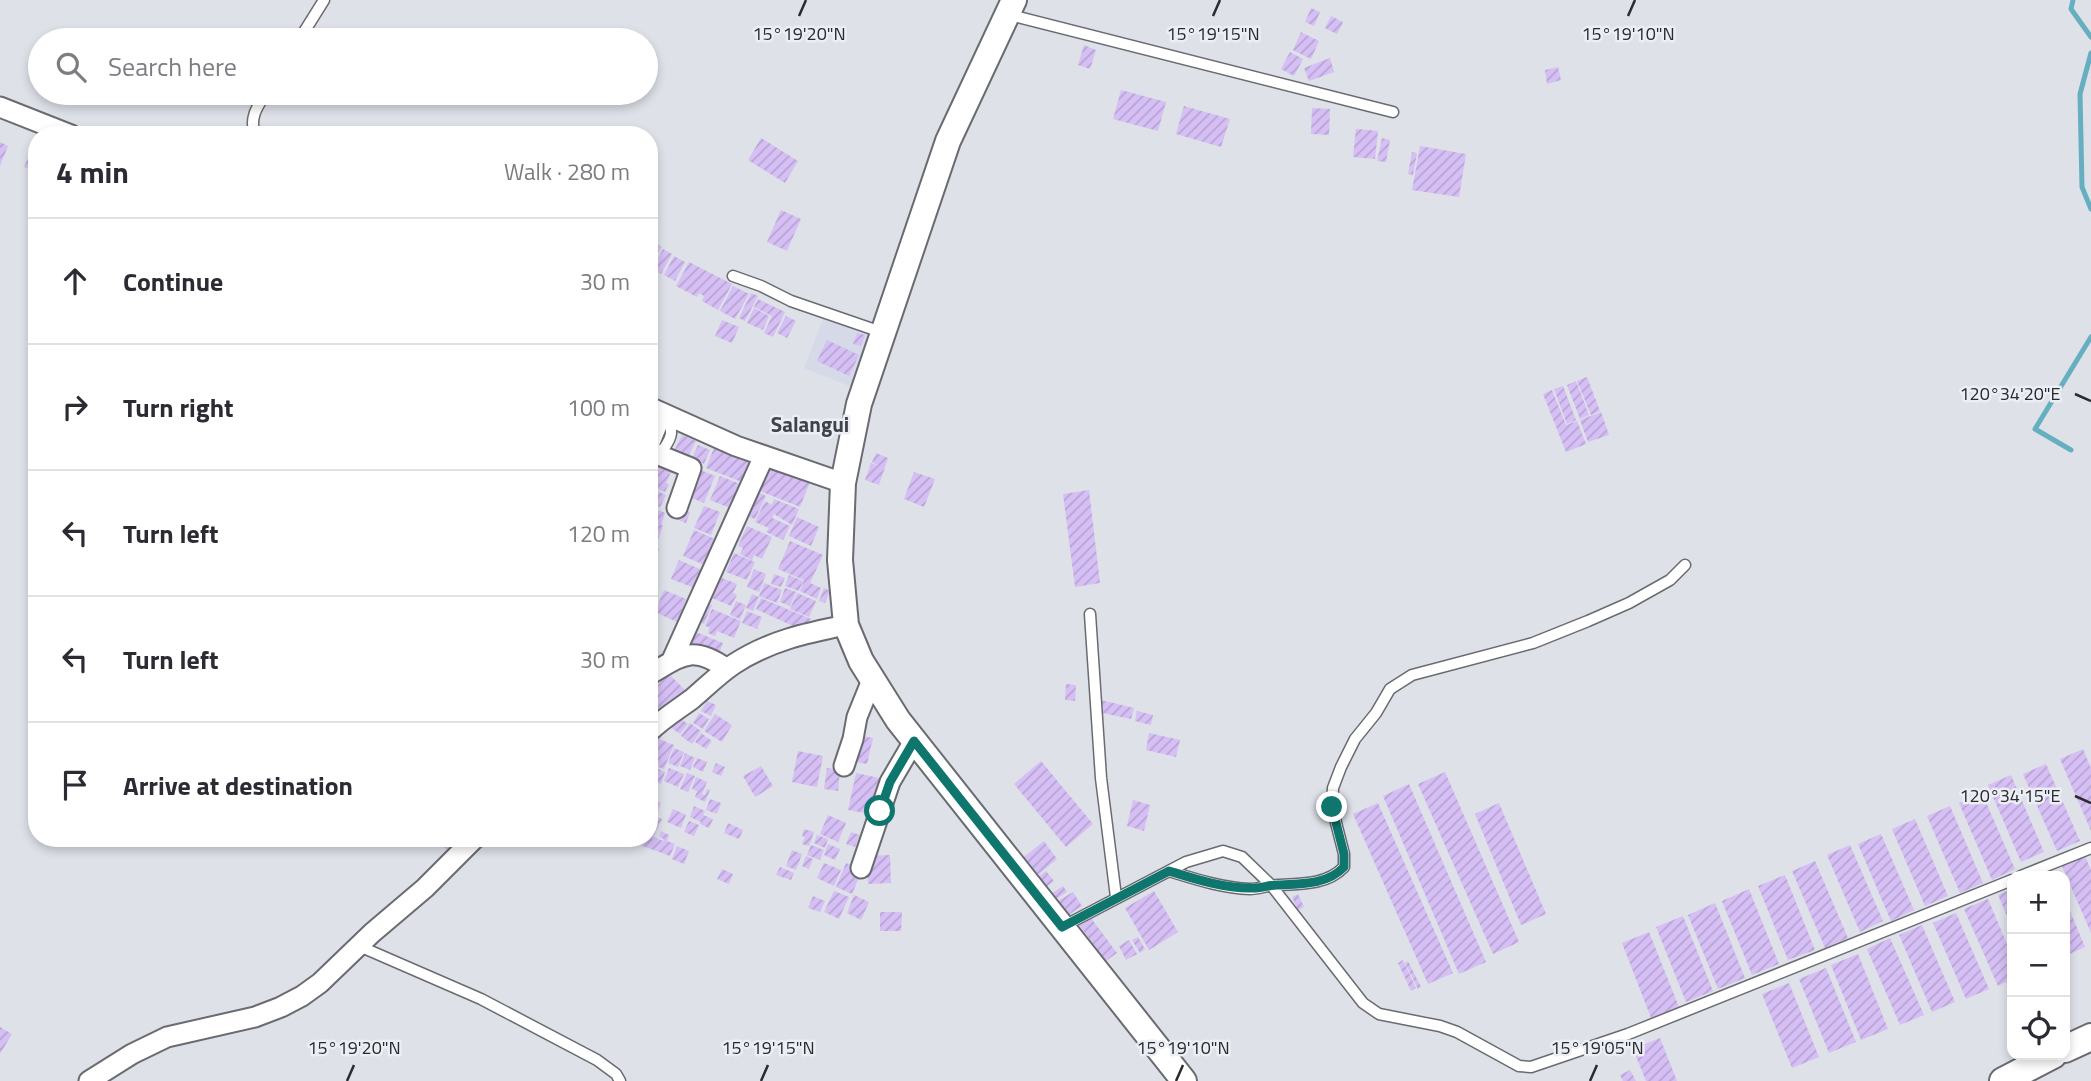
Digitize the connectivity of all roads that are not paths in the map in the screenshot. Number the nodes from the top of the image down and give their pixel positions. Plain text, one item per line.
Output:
1 (324, 0) edge
2 (1010, 7) edge
3 (306, 28) edge
4 (259, 105) edge
5 (0, 107) edge
6 (1392, 112) dead end
7 (48, 126) edge
8 (252, 126) edge
9 (733, 276) dead end
10 (884, 333) junction
11 (658, 412) edge
12 (658, 452) edge
13 (764, 456) junction
14 (843, 483) junction
15 (677, 508) dead end
16 (1685, 565) dead end
17 (1090, 614) dead end
18 (846, 625) junction
19 (672, 660) junction
20 (658, 669) edge
21 (727, 669) junction
22 (872, 680) junction
23 (658, 722) edge
24 (914, 741) junction
25 (844, 766) dead end
26 (466, 847) edge
27 (2091, 848) edge
28 (861, 868) dead end
29 (1169, 871) junction
30 (2034, 871) edge
31 (2007, 882) edge
32 (1271, 885) junction
33 (1116, 897) junction
34 (1062, 927) junction
35 (359, 946) junction
36 (2091, 1037) edge
37 (2070, 1047) edge
38 (2043, 1060) edge
39 (89, 1081) edge
40 (620, 1081) edge
41 (1184, 1081) edge
42 (2003, 1081) edge

1 - 3 lane
2 - 6 lane
2 - 10 street
4 - 8 lane
5 - 7 street
9 - 10 lane
10 - 14 street
11 - 13 street
12 - 15 street
13 - 14 street
13 - 19 street
14 - 18 street
16 - 32 lane
17 - 33 lane
18 - 21 street
18 - 22 street
19 - 20 street
19 - 21 street
21 - 23 street
22 - 24 street
22 - 25 street
24 - 28 street
24 - 34 street
26 - 35 street
27 - 30 lane
29 - 32 lane
29 - 32 lane
29 - 33 lane
31 - 32 lane
33 - 34 lane
34 - 41 street
35 - 39 street
35 - 40 lane
36 - 37 main road
38 - 42 main road

